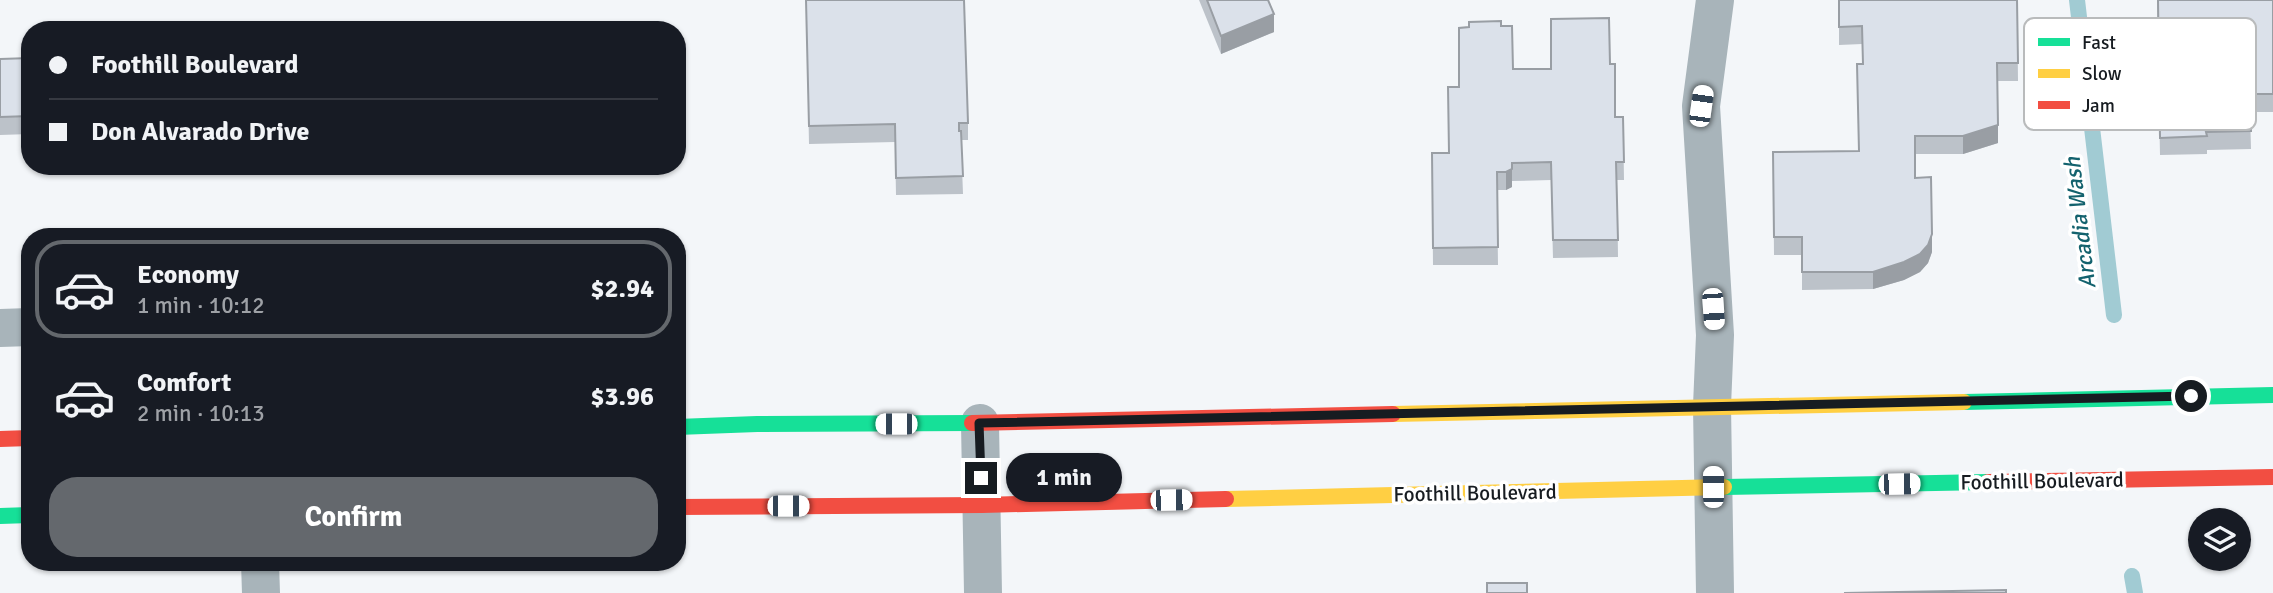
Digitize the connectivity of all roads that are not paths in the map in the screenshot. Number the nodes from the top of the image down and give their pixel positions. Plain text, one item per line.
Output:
1 (1715, 0) edge
2 (21, 327) edge
3 (0, 328) edge
4 (2273, 395) edge
5 (1712, 406) junction
6 (979, 423) junction
7 (686, 427) edge
8 (21, 438) edge
9 (0, 439) edge
10 (2273, 477) edge
11 (1713, 487) junction
12 (982, 505) junction
13 (686, 506) edge
14 (21, 515) edge
15 (0, 516) edge
16 (260, 571) edge
17 (261, 593) edge
18 (983, 593) edge
19 (1715, 593) edge

1 - 5 street
2 - 3 street
4 - 5 main road
5 - 6 main road
5 - 11 street
6 - 7 main road
6 - 12 street
8 - 9 main road
10 - 11 main road, Foothill Boulevard
11 - 12 main road, Foothill Boulevard
11 - 19 street
12 - 13 main road, Foothill Boulevard
12 - 18 street
14 - 15 main road
16 - 17 street

